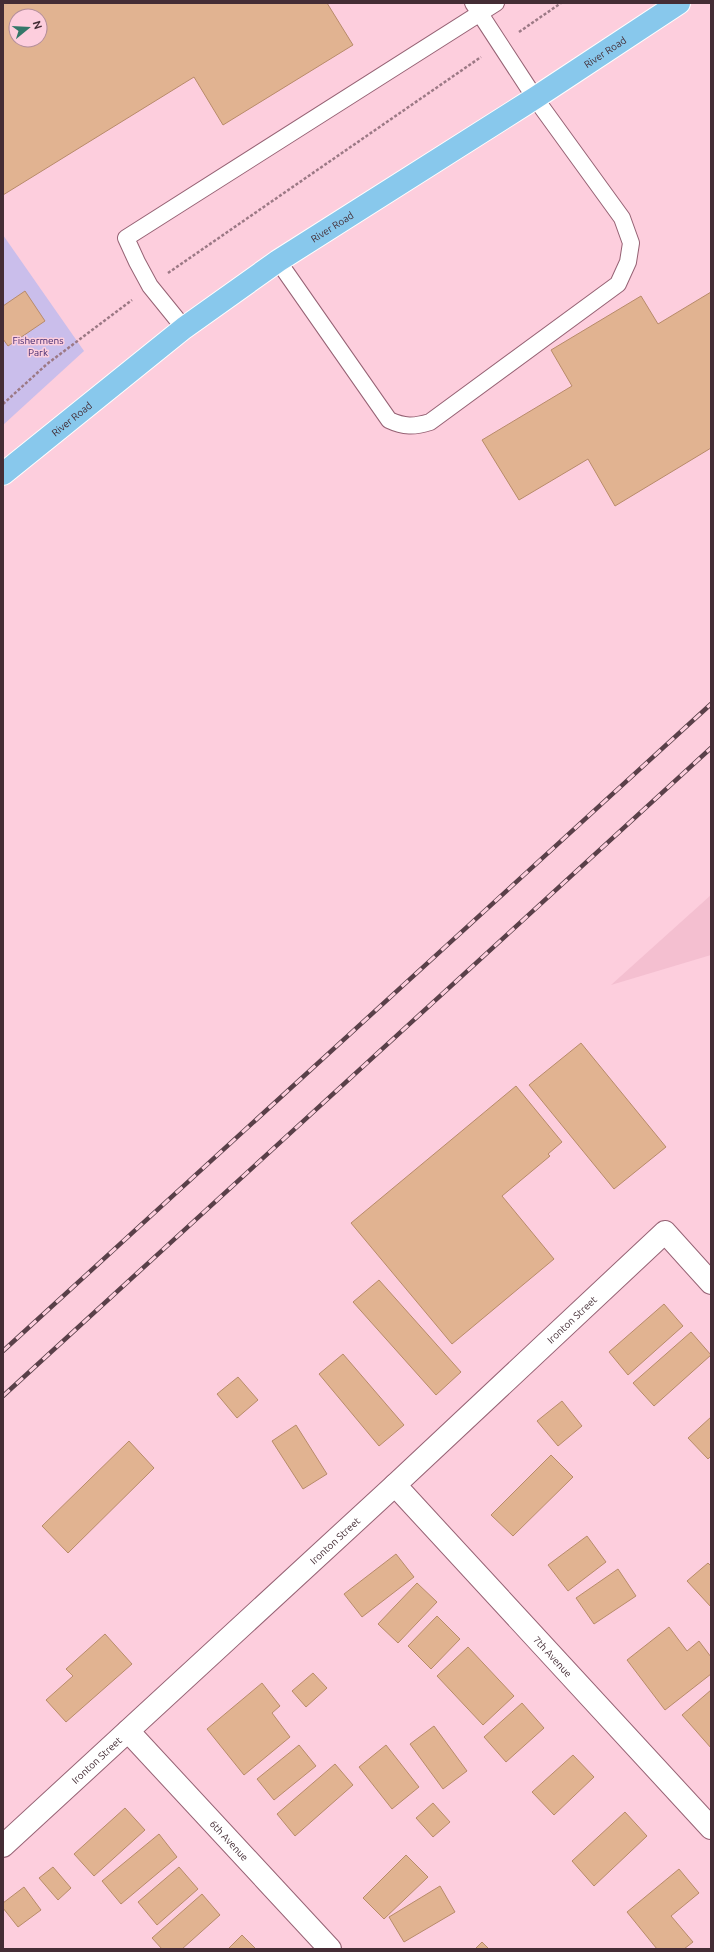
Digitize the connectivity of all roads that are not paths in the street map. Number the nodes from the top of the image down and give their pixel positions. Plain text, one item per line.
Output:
1 (496, 3) edge
2 (679, 3) edge
3 (476, 8) edge
4 (535, 98) junction
5 (278, 261) junction
6 (184, 328) junction
7 (6, 466) edge
8 (711, 1283) edge
9 (395, 1485) junction
10 (128, 1731) junction
11 (711, 1828) edge
12 (3, 1846) edge
13 (330, 1949) edge

1 - 3 lane
2 - 4 main road, River Road
3 - 4 lane
3 - 6 lane
4 - 5 main road, River Road
4 - 5 lane
5 - 6 main road, River Road
6 - 7 main road, River Road
8 - 9 street, Ironton Street
9 - 10 street, Ironton Street
9 - 11 street, 7th Avenue
10 - 12 street, Ironton Street
10 - 13 street, 6th Avenue

